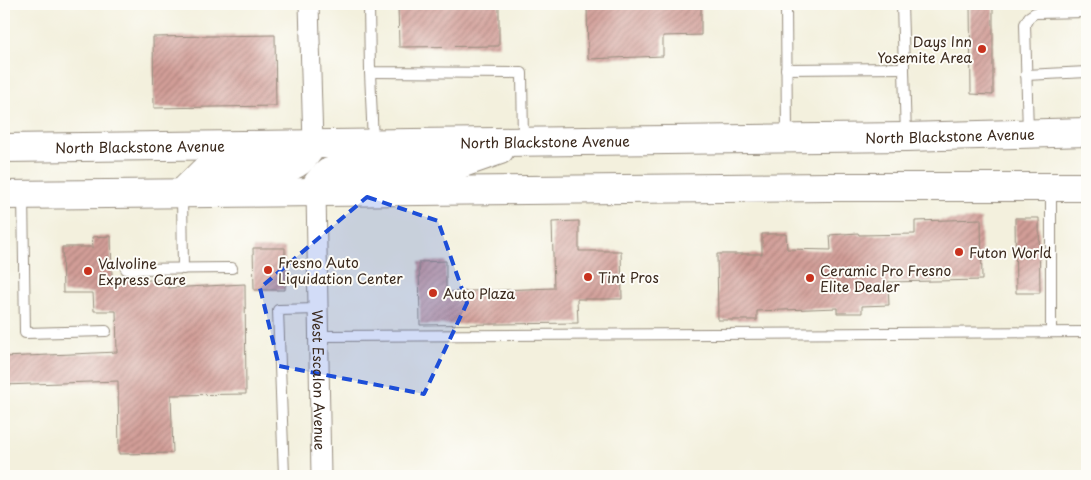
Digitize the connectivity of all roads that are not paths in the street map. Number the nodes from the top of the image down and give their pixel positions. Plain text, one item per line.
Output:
1 (309, 4) edge
2 (369, 4) edge
3 (786, 4) edge
4 (902, 4) edge
5 (1087, 12) edge
6 (904, 68) junction
7 (786, 69) junction
8 (370, 72) junction
9 (1087, 72) edge
10 (1026, 75) junction
11 (1087, 132) edge
12 (1028, 134) junction
13 (906, 137) junction
14 (787, 138) junction
15 (523, 142) junction
16 (313, 144) junction
17 (373, 144) junction
18 (4, 148) edge
19 (1051, 187) junction
20 (1087, 187) edge
21 (316, 192) junction
22 (182, 193) junction
23 (13, 194) edge
24 (232, 268) dead end
25 (126, 269) dead end
26 (183, 269) junction
27 (318, 309) junction
28 (106, 331) dead end
29 (1051, 332) junction
30 (1087, 332) edge
31 (318, 336) junction
32 (284, 476) edge
33 (321, 476) edge

1 - 16 street
2 - 8 lane
3 - 7 lane
4 - 6 lane
5 - 10 lane
6 - 7 lane
6 - 13 lane
7 - 14 lane
8 - 15 lane
8 - 17 lane
9 - 10 lane
10 - 12 lane
11 - 12 main road, North Blackstone Avenue
12 - 13 main road, North Blackstone Avenue
13 - 14 main road, North Blackstone Avenue
14 - 15 main road, North Blackstone Avenue
15 - 17 main road, North Blackstone Avenue
15 - 21 main road
16 - 17 main road, North Blackstone Avenue
16 - 18 main road, North Blackstone Avenue
16 - 22 main road
19 - 20 main road
19 - 21 main road
19 - 29 lane
21 - 22 main road
21 - 27 street, West Escalon Avenue
22 - 23 main road
22 - 26 lane
23 - 28 lane
24 - 26 lane
25 - 26 lane
27 - 31 street, West Escalon Avenue
27 - 32 lane
29 - 30 lane
29 - 31 lane
31 - 33 street, West Escalon Avenue

